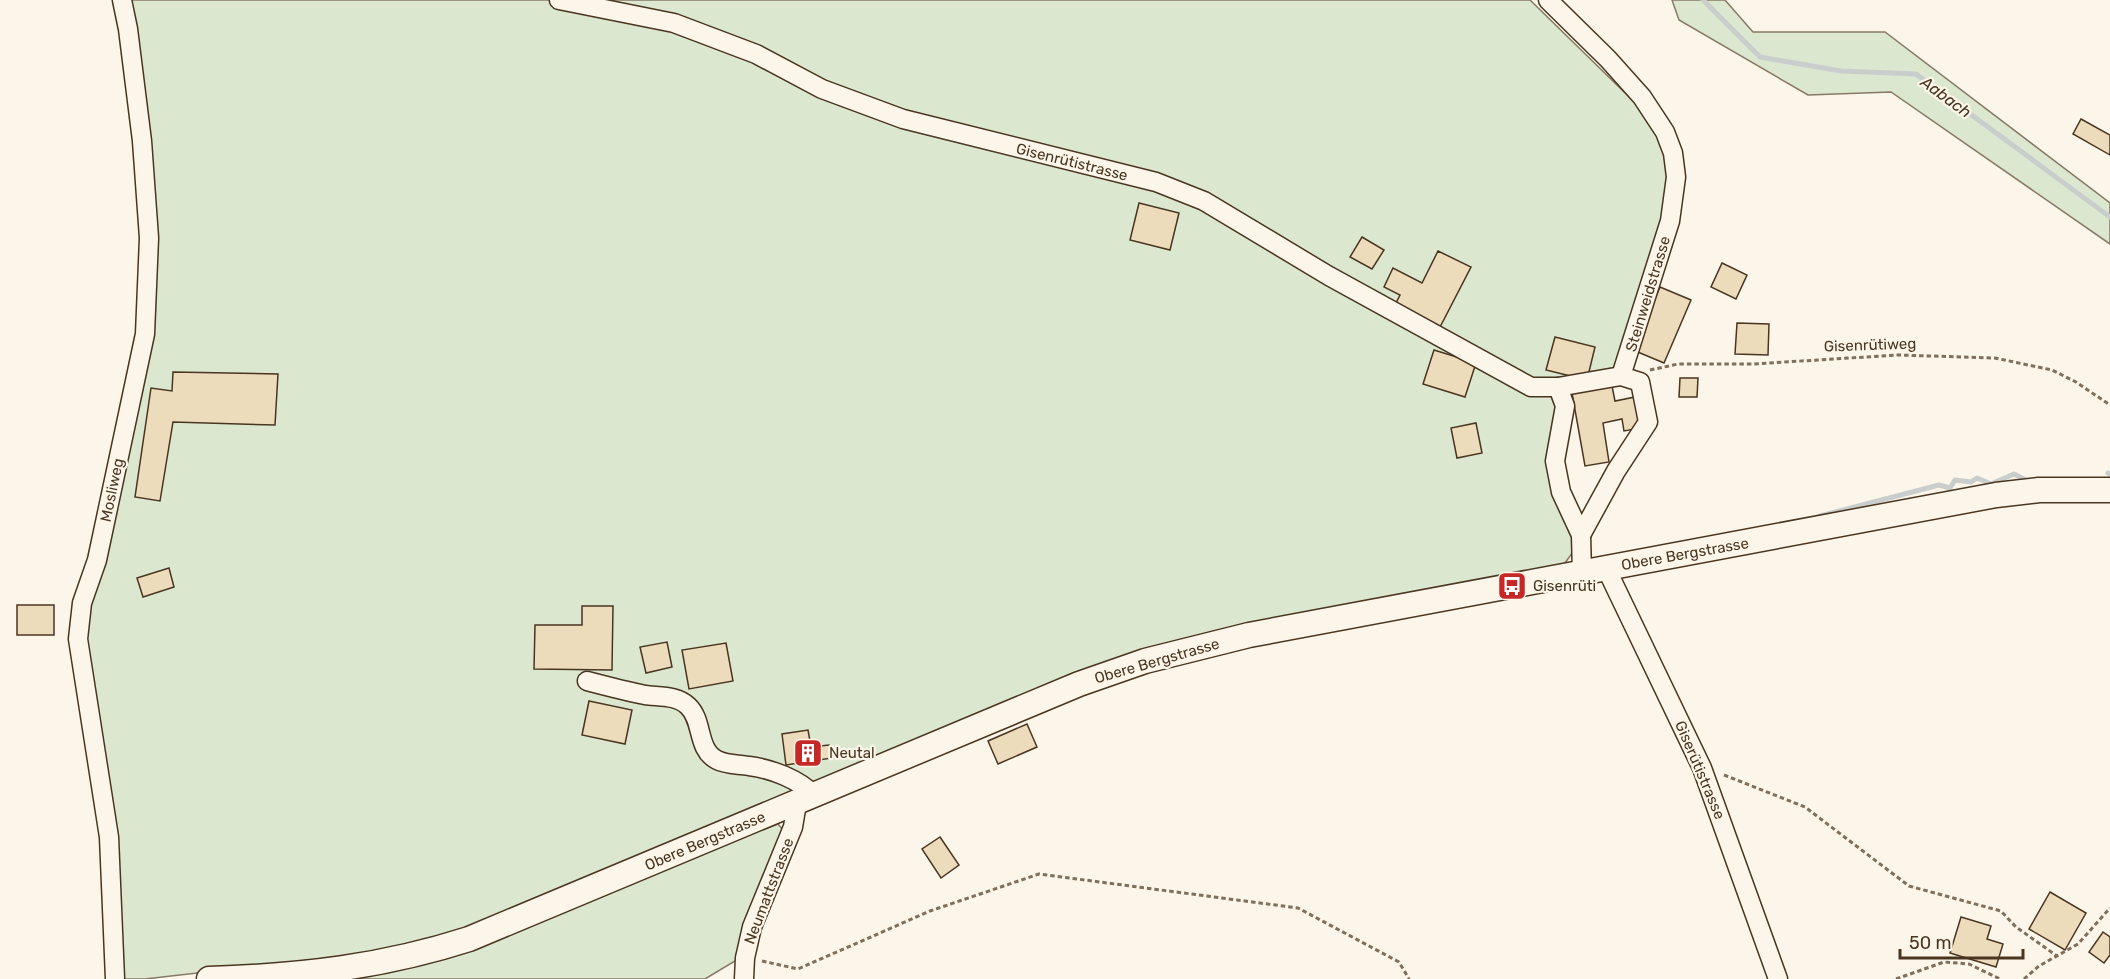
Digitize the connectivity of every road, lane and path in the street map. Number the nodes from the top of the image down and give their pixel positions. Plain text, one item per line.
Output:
1 (122, 0) edge
2 (559, 0) edge
3 (1548, 0) edge
4 (1622, 376) junction
5 (1558, 387) junction
6 (2110, 405) edge
7 (2110, 490) edge
8 (1581, 535) junction
9 (1606, 568) junction
10 (1582, 573) junction
11 (587, 681) dead end
12 (1702, 768) junction
13 (806, 799) junction
14 (2110, 908) edge
15 (2057, 956) junction
16 (745, 958) junction
17 (115, 979) edge
18 (209, 979) edge
19 (744, 979) edge
20 (1409, 979) edge
21 (1778, 979) edge
22 (1896, 979) edge
23 (2000, 979) edge
24 (2024, 979) edge

1 - 17 street, Mosliweg
2 - 5 street, Gisenrütistrasse
3 - 4 street, Steinweidstrasse
4 - 5 street
4 - 6 path, Gisenrütiweg
4 - 8 street
5 - 8 street
7 - 9 main road, Obere Bergstrasse
8 - 10 street
9 - 10 main road, Obere Bergstrasse
9 - 12 street, Giserütistrasse
10 - 13 main road, Obere Bergstrasse
11 - 13 street
12 - 15 path
12 - 21 street, Giserütistrasse
13 - 16 street, Neumattstrasse
13 - 18 main road, Obere Bergstrasse
14 - 15 path
15 - 24 path
16 - 19 street, Neumattstrasse
16 - 20 path
22 - 23 path

